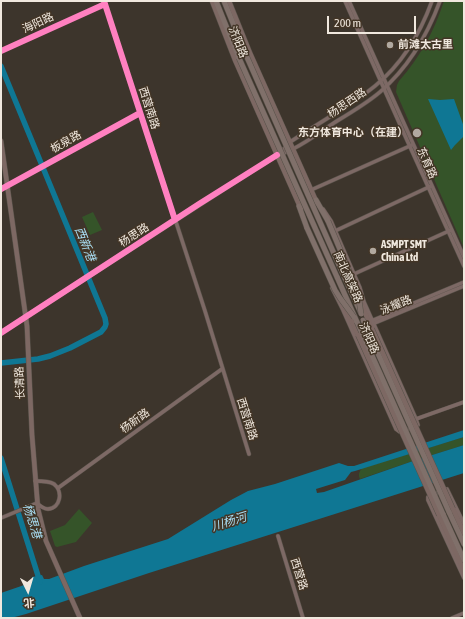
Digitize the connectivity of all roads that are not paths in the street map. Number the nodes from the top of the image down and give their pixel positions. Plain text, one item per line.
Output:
1 (212, 1) edge
2 (216, 1) edge
3 (224, 1) edge
4 (230, 1) edge
5 (345, 1) edge
6 (349, 1) edge
7 (432, 1) edge
8 (440, 1) edge
9 (105, 3) edge
10 (1, 52) edge
11 (382, 80) junction
12 (385, 87) junction
13 (140, 113) junction
14 (1, 141) edge
15 (290, 142) junction
16 (412, 145) junction
17 (293, 149) junction
18 (277, 155) junction
19 (7, 186) junction
20 (430, 187) junction
21 (1, 189) edge
22 (311, 190) junction
23 (316, 200) junction
24 (300, 206) junction
25 (175, 220) junction
26 (335, 231) junction
27 (450, 231) junction
28 (464, 257) edge
29 (464, 266) edge
30 (354, 274) junction
31 (464, 282) edge
32 (464, 286) edge
33 (361, 314) junction
34 (26, 317) junction
35 (354, 317) junction
36 (372, 324) junction
37 (355, 329) junction
38 (1, 333) edge
39 (222, 369) junction
40 (464, 402) edge
41 (416, 419) junction
42 (249, 454) dead end
43 (35, 481) junction
44 (58, 488) junction
45 (37, 503) junction
46 (1, 518) edge
47 (463, 522) edge
48 (464, 533) edge
49 (278, 536) dead end
50 (464, 544) edge
51 (464, 560) edge
52 (464, 571) edge
53 (464, 578) edge
54 (464, 613) edge
55 (80, 618) edge
56 (303, 618) edge
57 (452, 618) edge

1 - 18 main road, 济阳路
2 - 35 highway, 南北高架路, bridge
3 - 33 highway, 南北高架路, bridge
4 - 15 main road, 济阳路
5 - 11 street, 东育路
6 - 11 street, 东育路
7 - 11 street, 杨思西路
8 - 12 street, 杨思西路
9 - 10 street, 海阳路
9 - 13 street, 西营南路
11 - 12 street, 东育路
11 - 15 street, 杨思西路
12 - 16 street, 东育路
12 - 17 street, 杨思西路
13 - 19 street, 板泉路
13 - 25 street, 西营南路
14 - 19 main road, 长清路
15 - 17 main road, 济阳路
15 - 18 street, 杨思西路
16 - 20 street, 东育路
16 - 22 street
17 - 18 street, 杨思西路
17 - 22 main road, 济阳路
18 - 24 main road, 济阳路
18 - 25 street, 杨思路
19 - 21 street, 板泉路
19 - 34 main road, 长清路
20 - 26 street
20 - 27 street, 东育路
22 - 23 main road, 济阳路
23 - 26 street
23 - 33 highway, bridge
23 - 36 main road, 济阳路
24 - 35 highway, bridge
24 - 37 main road, 济阳路
24 - 41 street
25 - 34 street, 杨思路
25 - 39 street, 西营南路
26 - 30 street
27 - 28 street, 东育路
27 - 29 street, 东育路
27 - 30 street
30 - 36 street
31 - 36 street, 泳耀路
32 - 36 street, 泳耀路
33 - 50 highway, 南北高架路, bridge
34 - 38 street, 杨思路
34 - 43 main road, 长清路
35 - 51 highway, 南北高架路, bridge
36 - 37 street, 泳耀路
36 - 41 street
36 - 48 main road, 济阳路, bridge
37 - 52 main road, 济阳路, bridge
39 - 42 street, 西营南路
39 - 44 street, 杨新路
40 - 41 street
43 - 44 street
43 - 45 main road, 长清路
44 - 45 street
45 - 46 street
45 - 55 main road, 长清路
47 - 53 street
49 - 56 street, 西营路
54 - 57 street

